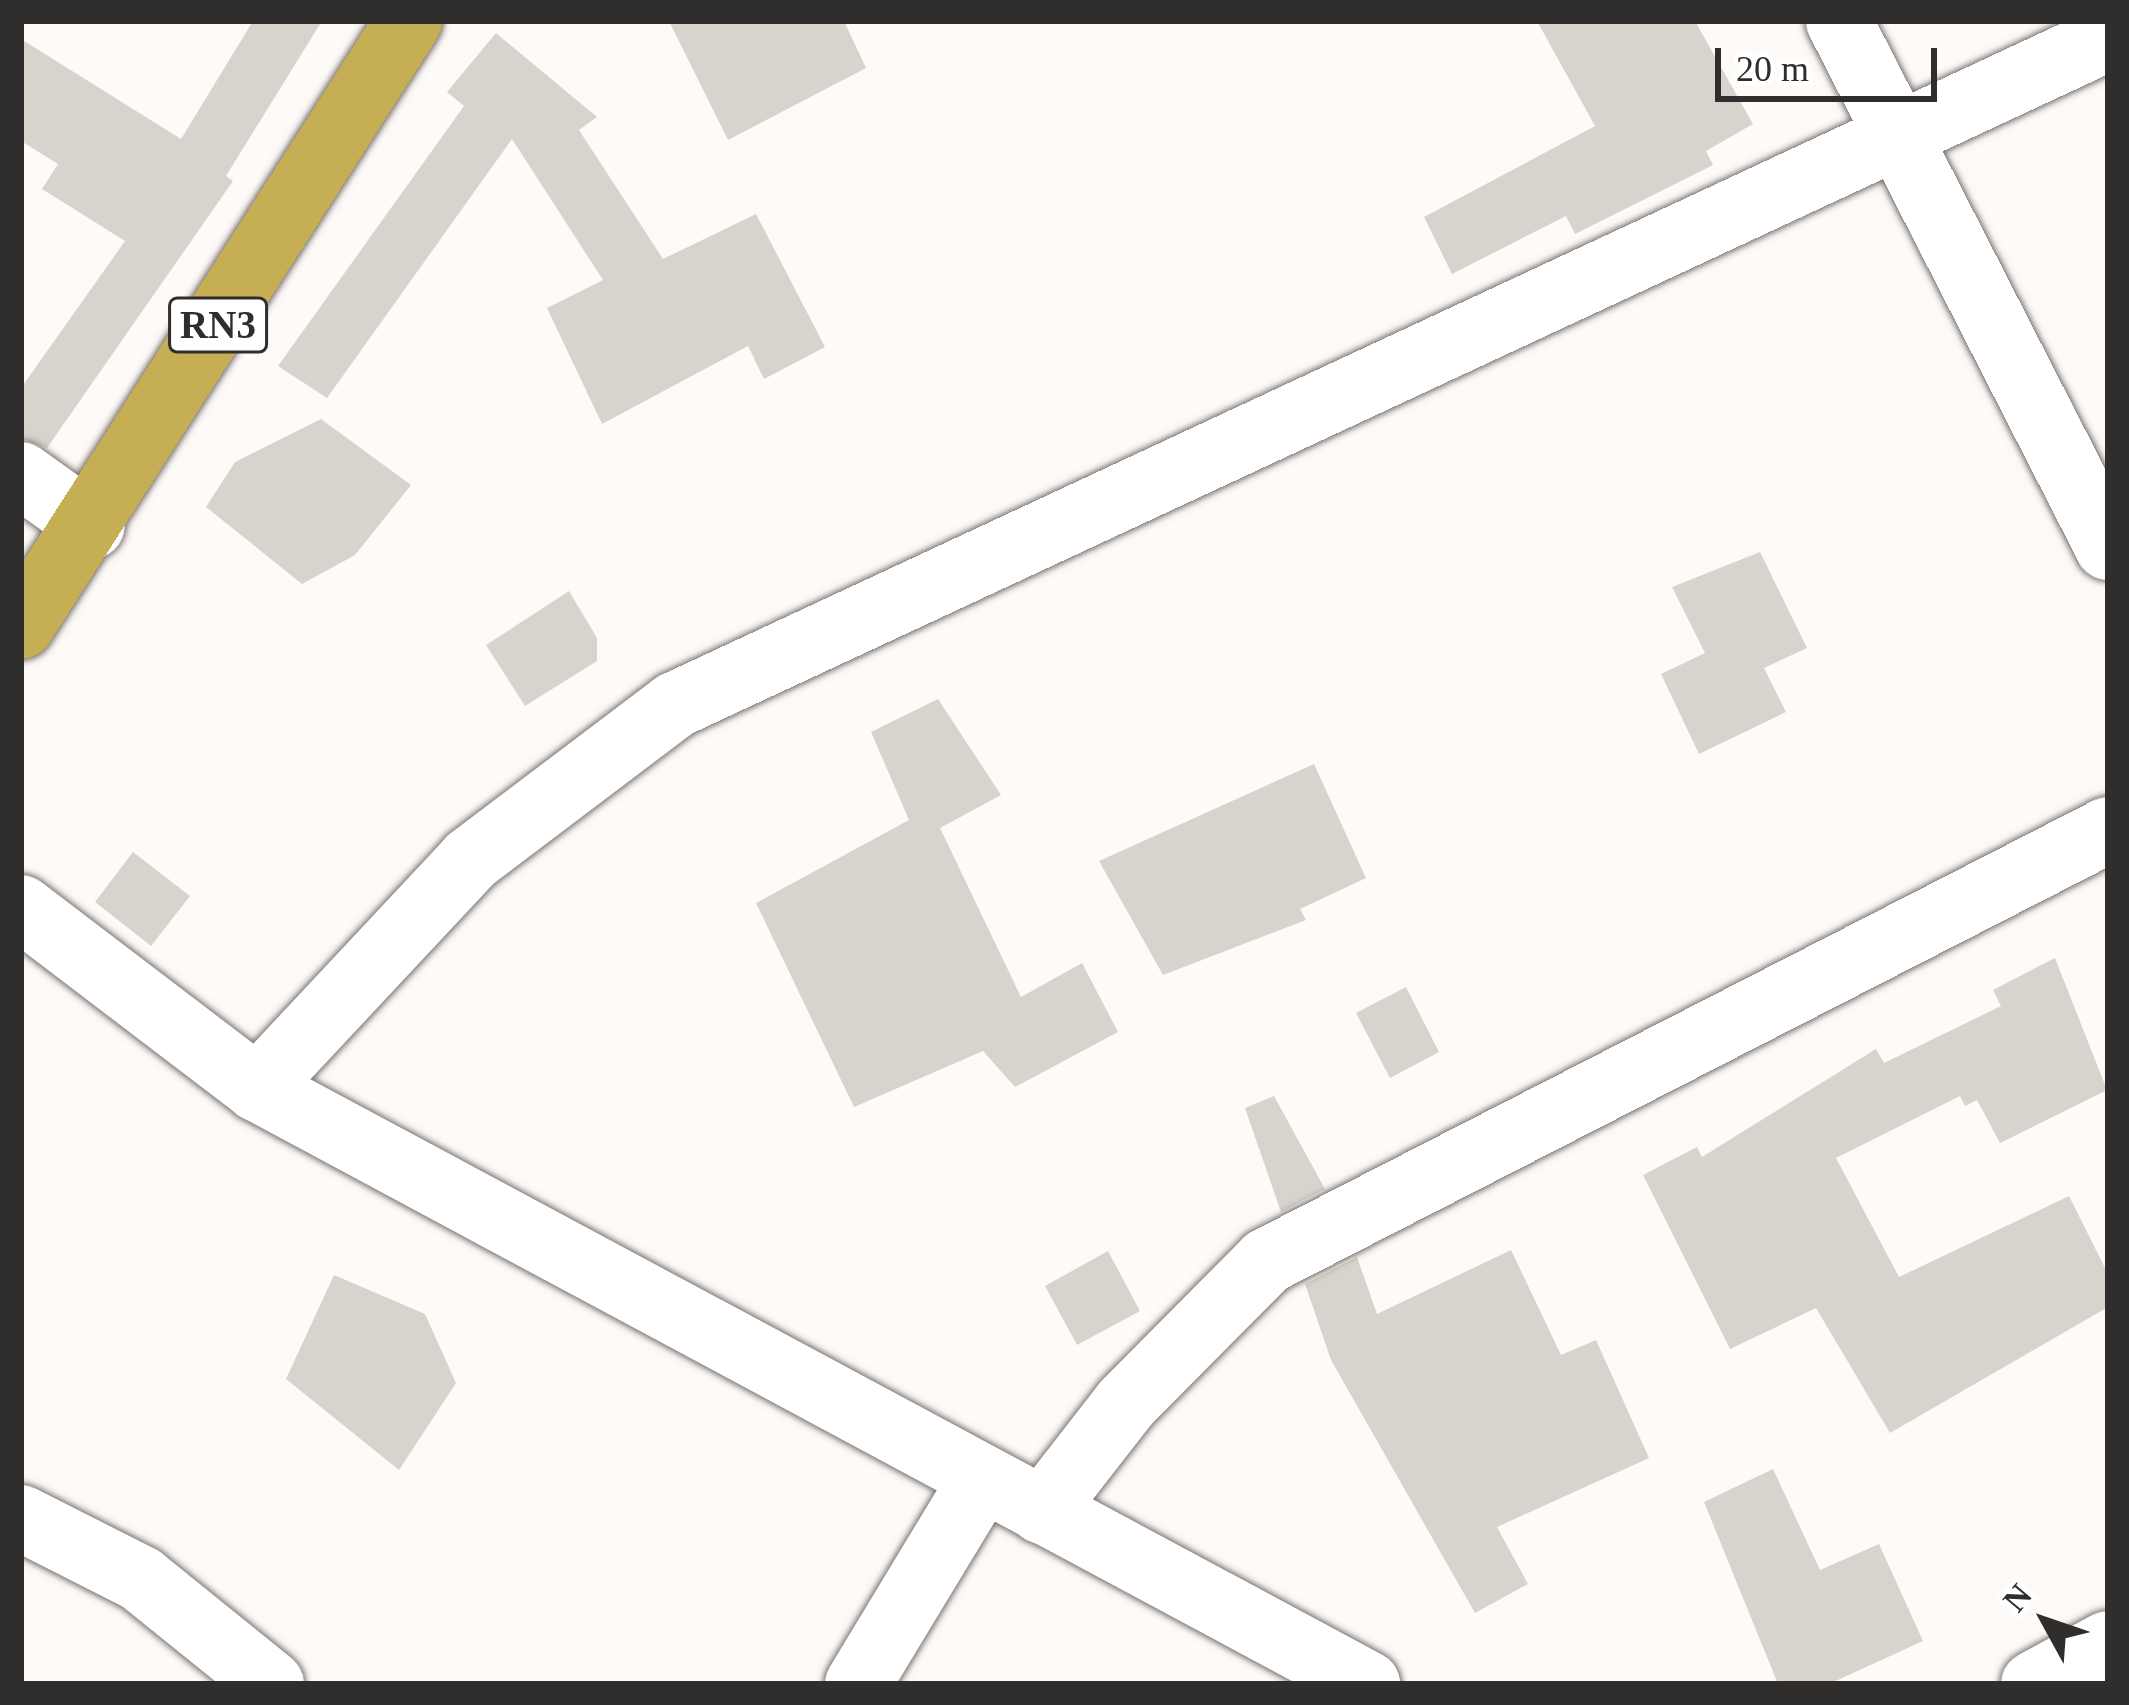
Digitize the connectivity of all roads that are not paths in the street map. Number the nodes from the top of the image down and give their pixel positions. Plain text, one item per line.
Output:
1 (409, 21) edge
2 (1839, 21) edge
3 (2108, 38) edge
4 (1901, 143) junction
5 (21, 476) edge
6 (92, 526) junction
7 (2108, 547) edge
8 (21, 626) edge
9 (2108, 830) edge
10 (21, 908) edge
11 (257, 1088) junction
12 (981, 1481) junction
13 (1042, 1511) junction
14 (21, 1519) edge
15 (2108, 1645) edge
16 (271, 1684) edge
17 (859, 1684) edge
18 (1367, 1684) edge
19 (2034, 1684) edge

1 - 6 highway, RN3
2 - 4 street
3 - 4 street
4 - 7 street
4 - 11 street
5 - 6 street
6 - 8 highway, RN3
9 - 13 street
10 - 11 street
11 - 12 street
12 - 13 street
12 - 17 street
13 - 18 street
14 - 16 street
15 - 19 street

